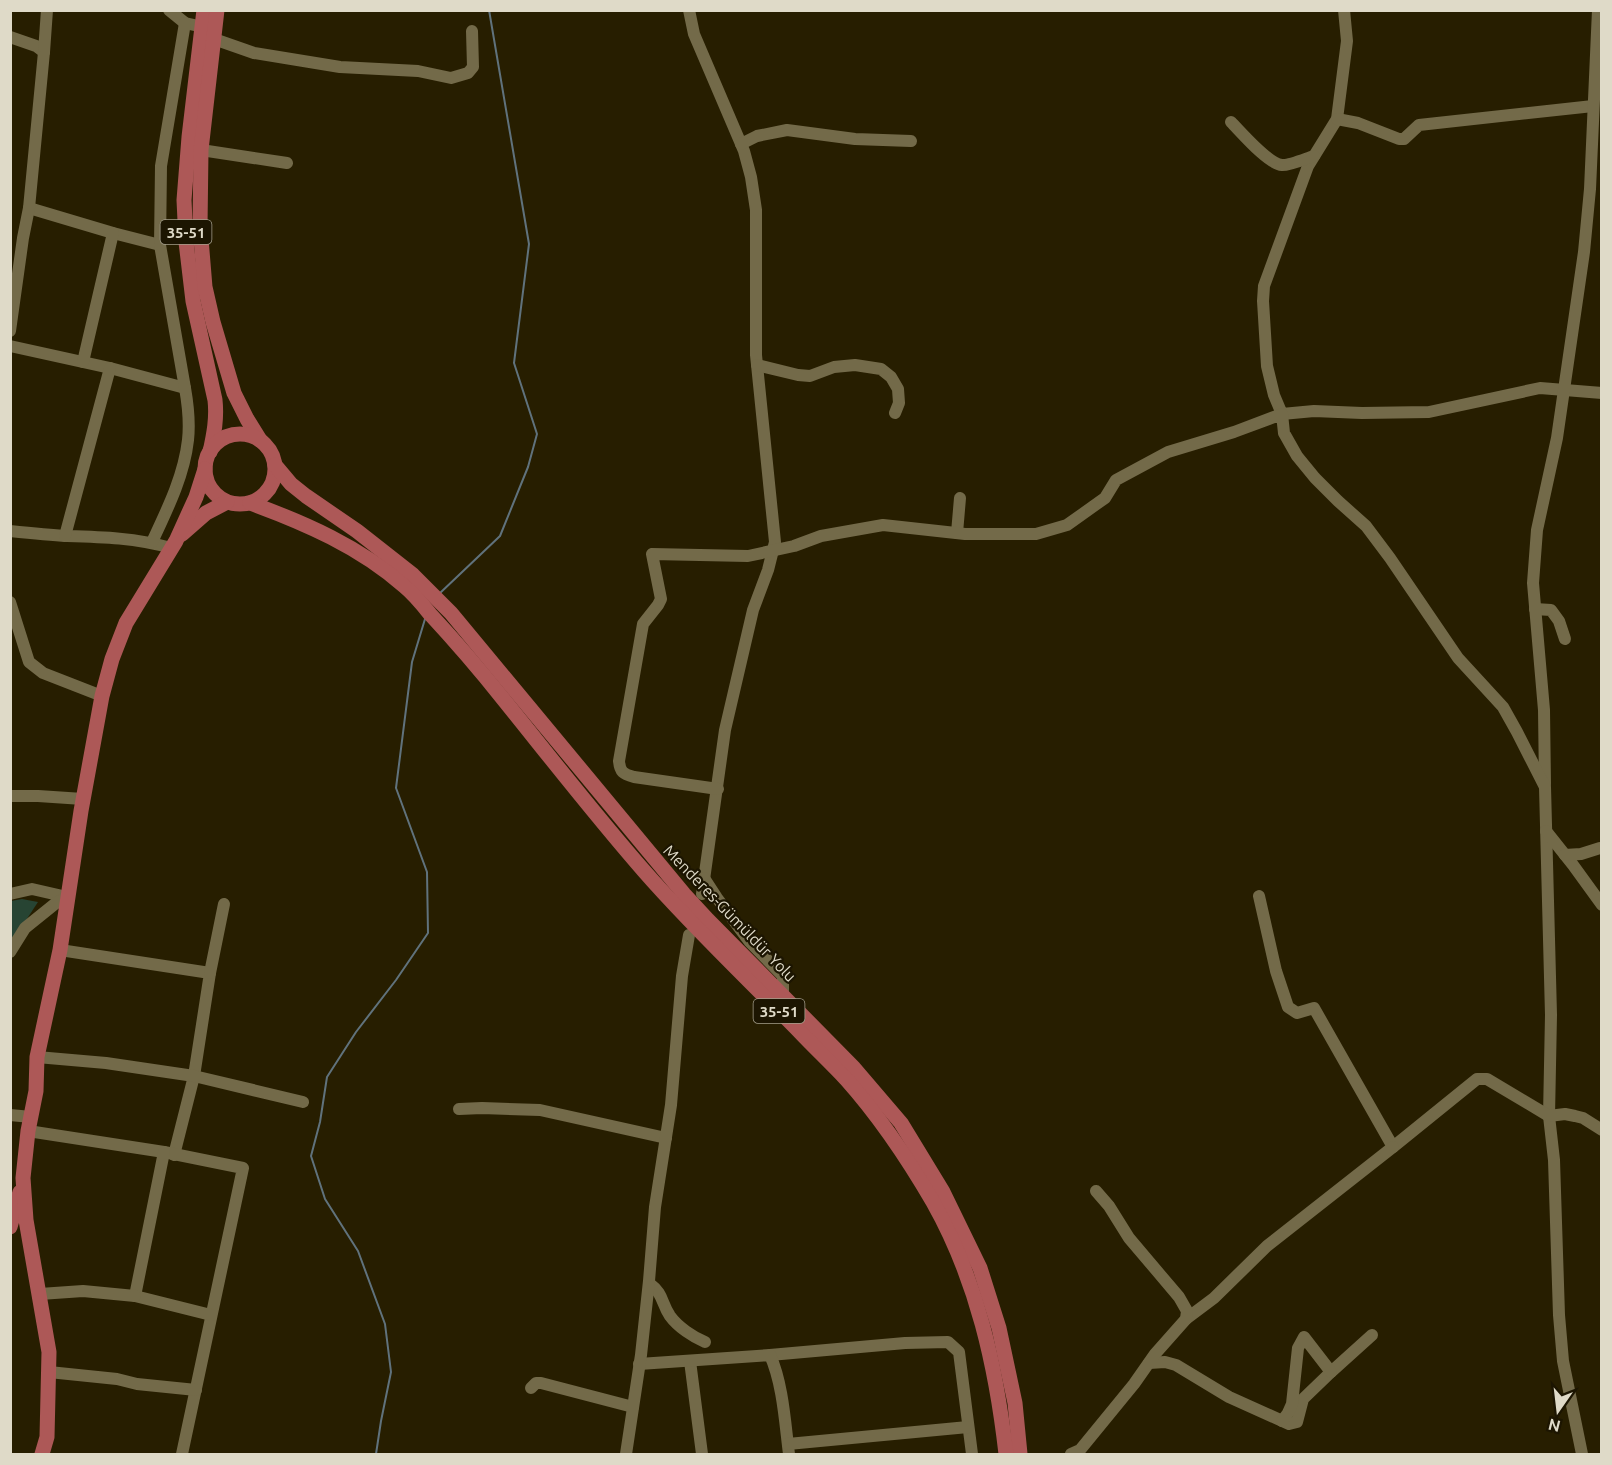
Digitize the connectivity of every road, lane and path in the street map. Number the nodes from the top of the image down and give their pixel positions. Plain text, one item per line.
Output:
1 (47, 10) edge
2 (169, 10) edge
3 (204, 10) edge
4 (217, 10) edge
5 (689, 10) edge
6 (1344, 10) edge
7 (1598, 10) edge
8 (185, 22) junction
9 (202, 27) junction
10 (472, 31) dead end
11 (10, 36) edge
12 (214, 39) junction
13 (44, 52) junction
14 (1598, 79) edge
15 (1593, 106) junction
16 (1337, 119) junction
17 (1231, 122) dead end
18 (911, 141) dead end
19 (741, 144) junction
20 (201, 150) junction
21 (1314, 156) junction
22 (286, 163) dead end
23 (29, 208) junction
24 (113, 233) junction
25 (160, 245) junction
26 (10, 330) edge
27 (10, 346) edge
28 (83, 362) junction
29 (757, 365) junction
30 (110, 368) junction
31 (185, 388) junction
32 (1564, 390) junction
33 (1602, 393) edge
34 (895, 413) dead end
35 (1282, 414) junction
36 (260, 440) junction
37 (210, 452) junction
38 (275, 465) junction
39 (205, 469) junction
40 (960, 498) dead end
41 (227, 502) junction
42 (250, 503) junction
43 (10, 531) edge
44 (957, 533) junction
45 (65, 536) junction
46 (152, 542) junction
47 (173, 544) junction
48 (772, 551) junction
49 (410, 581) junction
50 (10, 602) edge
51 (1535, 609) junction
52 (1565, 639) dead end
53 (102, 696) junction
54 (1545, 787) junction
55 (718, 789) junction
56 (10, 795) edge
57 (83, 799) junction
58 (1546, 831) junction
59 (1600, 848) edge
60 (1565, 855) junction
61 (704, 878) junction
62 (10, 894) edge
63 (702, 894) dead end
64 (1259, 896) dead end
65 (67, 897) junction
66 (224, 904) dead end
67 (1602, 905) edge
68 (689, 935) dead end
69 (60, 950) junction
70 (10, 952) edge
71 (210, 973) junction
72 (783, 995) junction
73 (37, 1057) junction
74 (194, 1076) junction
75 (303, 1102) dead end
76 (459, 1109) dead end
77 (10, 1115) edge
78 (1549, 1116) junction
79 (30, 1124) junction
80 (1602, 1130) edge
81 (666, 1138) junction
82 (1393, 1147) junction
83 (169, 1153) junction
84 (23, 1178) junction
85 (1096, 1191) dead end
86 (11, 1221) edge
87 (649, 1283) junction
88 (40, 1294) junction
89 (135, 1296) junction
90 (211, 1315) junction
91 (1186, 1319) junction
92 (1372, 1335) dead end
93 (705, 1342) dead end
94 (770, 1355) junction
95 (690, 1361) junction
96 (1149, 1363) junction
97 (639, 1364) junction
98 (49, 1372) junction
99 (1331, 1372) junction
100 (531, 1388) dead end
101 (196, 1390) junction
102 (633, 1407) junction
103 (1282, 1420) junction
104 (968, 1426) junction
105 (788, 1449) edge
106 (42, 1455) edge
107 (182, 1455) edge
108 (626, 1455) edge
109 (702, 1455) edge
110 (972, 1455) edge
111 (1006, 1455) edge
112 (1020, 1455) edge
113 (1071, 1455) edge
114 (1582, 1455) edge

1 - 13 street
2 - 8 street
3 - 9 main road, 35-51
4 - 12 main road, 35-51
5 - 19 street
6 - 16 street
7 - 14 street
8 - 9 street
8 - 25 street
9 - 37 main road, 35-51
10 - 12 street
11 - 13 street
12 - 20 main road, 35-51
13 - 23 street
14 - 15 street
15 - 16 street
15 - 32 street
16 - 21 street
17 - 21 street
18 - 19 street
19 - 29 street
20 - 22 street
20 - 36 main road, 35-51
21 - 35 street
23 - 24 street
23 - 26 street
24 - 25 street
24 - 28 street
25 - 31 street
27 - 28 street
28 - 30 street
29 - 34 street
29 - 48 street
30 - 31 street
30 - 45 street
31 - 46 street
32 - 33 street
32 - 35 street
32 - 51 street
35 - 44 street
35 - 54 street
36 - 37 main road
36 - 38 main road, 35-51
37 - 39 main road, 35-51
38 - 42 main road
38 - 49 main road, 35-51
39 - 41 main road
39 - 47 main road
40 - 44 street
41 - 42 main road, 35-51
41 - 47 main road
42 - 49 main road, 35-51
43 - 45 street
44 - 48 street
45 - 46 street
46 - 47 street
47 - 53 main road
48 - 55 street
48 - 55 street
49 - 72 main road, Menderes-Gümüldür Yolu / 35-51
49 - 111 main road, Menderes-Gümüldür Yolu / 35-51
50 - 53 street
51 - 52 street
51 - 54 street
53 - 57 main road
54 - 58 street
55 - 61 street
56 - 57 street
57 - 65 main road
58 - 60 street
58 - 78 street
59 - 60 street
60 - 67 street
61 - 63 street
61 - 72 street
62 - 65 street
64 - 82 street
65 - 69 main road
65 - 70 street
66 - 71 street
68 - 81 street
69 - 71 street
69 - 73 main road
71 - 74 street
72 - 112 main road, Menderes-Gümüldür Yolu / 35-51
73 - 74 street
73 - 79 main road
74 - 75 street
74 - 83 street
76 - 81 street
77 - 79 street
78 - 80 street
78 - 82 street
78 - 114 street
79 - 83 street
79 - 84 main road
81 - 87 street
82 - 91 street
83 - 89 street
83 - 90 street
84 - 86 main road
84 - 88 main road
85 - 91 street
87 - 93 street
87 - 97 street
88 - 89 street
88 - 98 main road
89 - 90 street
90 - 101 street
91 - 96 street
92 - 99 street
94 - 95 street
94 - 104 street
94 - 105 street
95 - 97 street
95 - 109 street
96 - 103 street
96 - 113 street
97 - 102 street
98 - 101 street
98 - 106 main road
99 - 103 street
99 - 103 street
100 - 102 street
101 - 107 street
102 - 108 street
104 - 105 street
104 - 110 street

